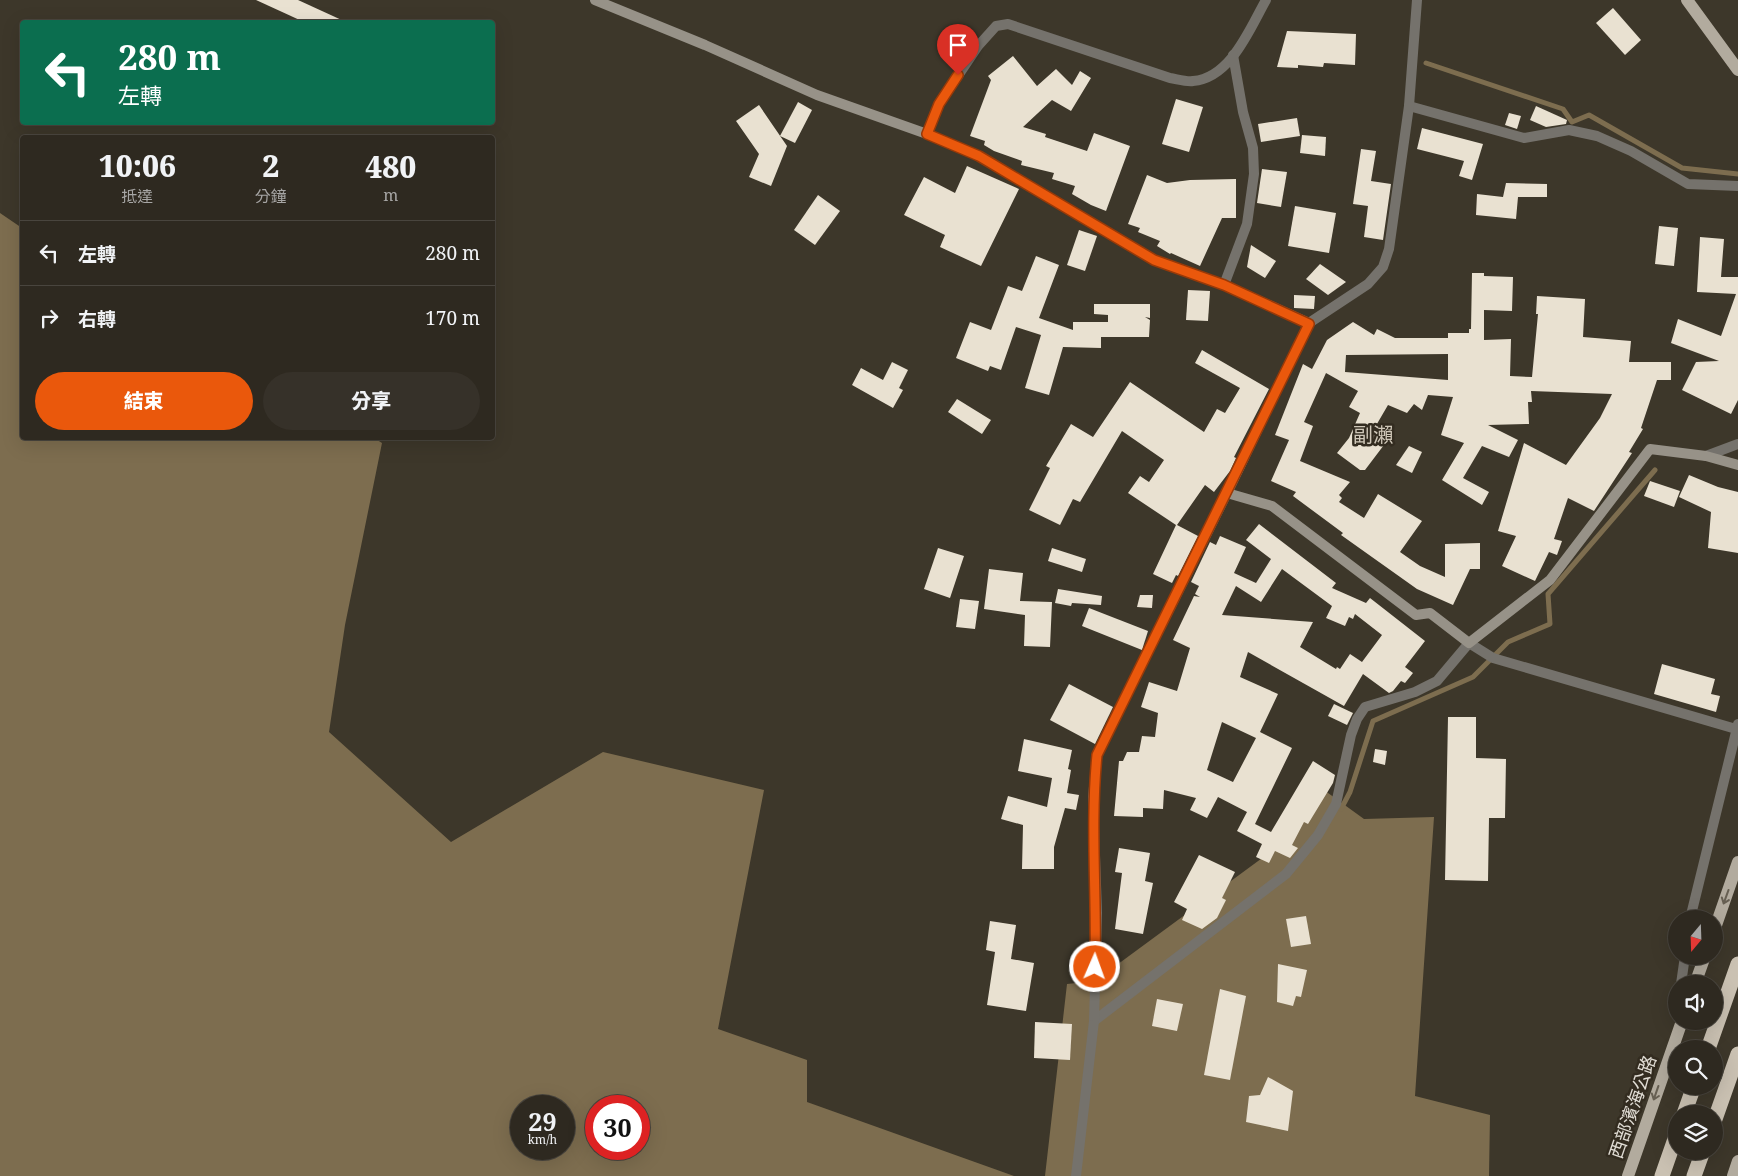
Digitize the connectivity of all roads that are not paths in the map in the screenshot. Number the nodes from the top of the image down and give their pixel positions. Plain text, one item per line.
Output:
1 (595, 0) edge
2 (1266, 0) edge
3 (1417, 0) edge
4 (1687, 0) edge
5 (1233, 55) junction
6 (1738, 70) edge
7 (1409, 106) junction
8 (927, 134) junction
9 (1738, 186) edge
10 (1224, 285) junction
11 (1309, 324) junction
12 (1738, 444) edge
13 (1706, 456) junction
14 (1738, 465) edge
15 (1227, 493) junction
16 (1468, 643) junction
17 (1737, 726) edge
18 (1738, 862) edge
19 (1692, 910) edge
20 (1721, 910) edge
21 (1738, 964) edge
22 (1094, 1021) junction
23 (1711, 1040) edge
24 (1738, 1054) edge
25 (1668, 1059) edge
26 (1720, 1105) edge
27 (1668, 1159) edge
28 (1700, 1160) edge
29 (1738, 1161) edge
30 (1076, 1176) edge
31 (1628, 1176) edge
32 (1662, 1176) edge
33 (1694, 1176) edge
34 (1733, 1176) edge

1 - 8 street
2 - 5 street
3 - 7 street
4 - 6 main road
5 - 8 street
5 - 10 street
7 - 9 street
7 - 11 street
8 - 10 street
10 - 11 street
11 - 15 street
12 - 13 street
13 - 14 street
13 - 16 street
15 - 16 street
15 - 22 street
16 - 17 street
16 - 22 street
17 - 19 street
18 -> 20 main road
21 - 23 highway
22 - 30 street
24 - 26 highway
25 -> 31 main road, 西部濱海公路
27 - 32 highway
28 - 33 highway
29 - 34 main road

